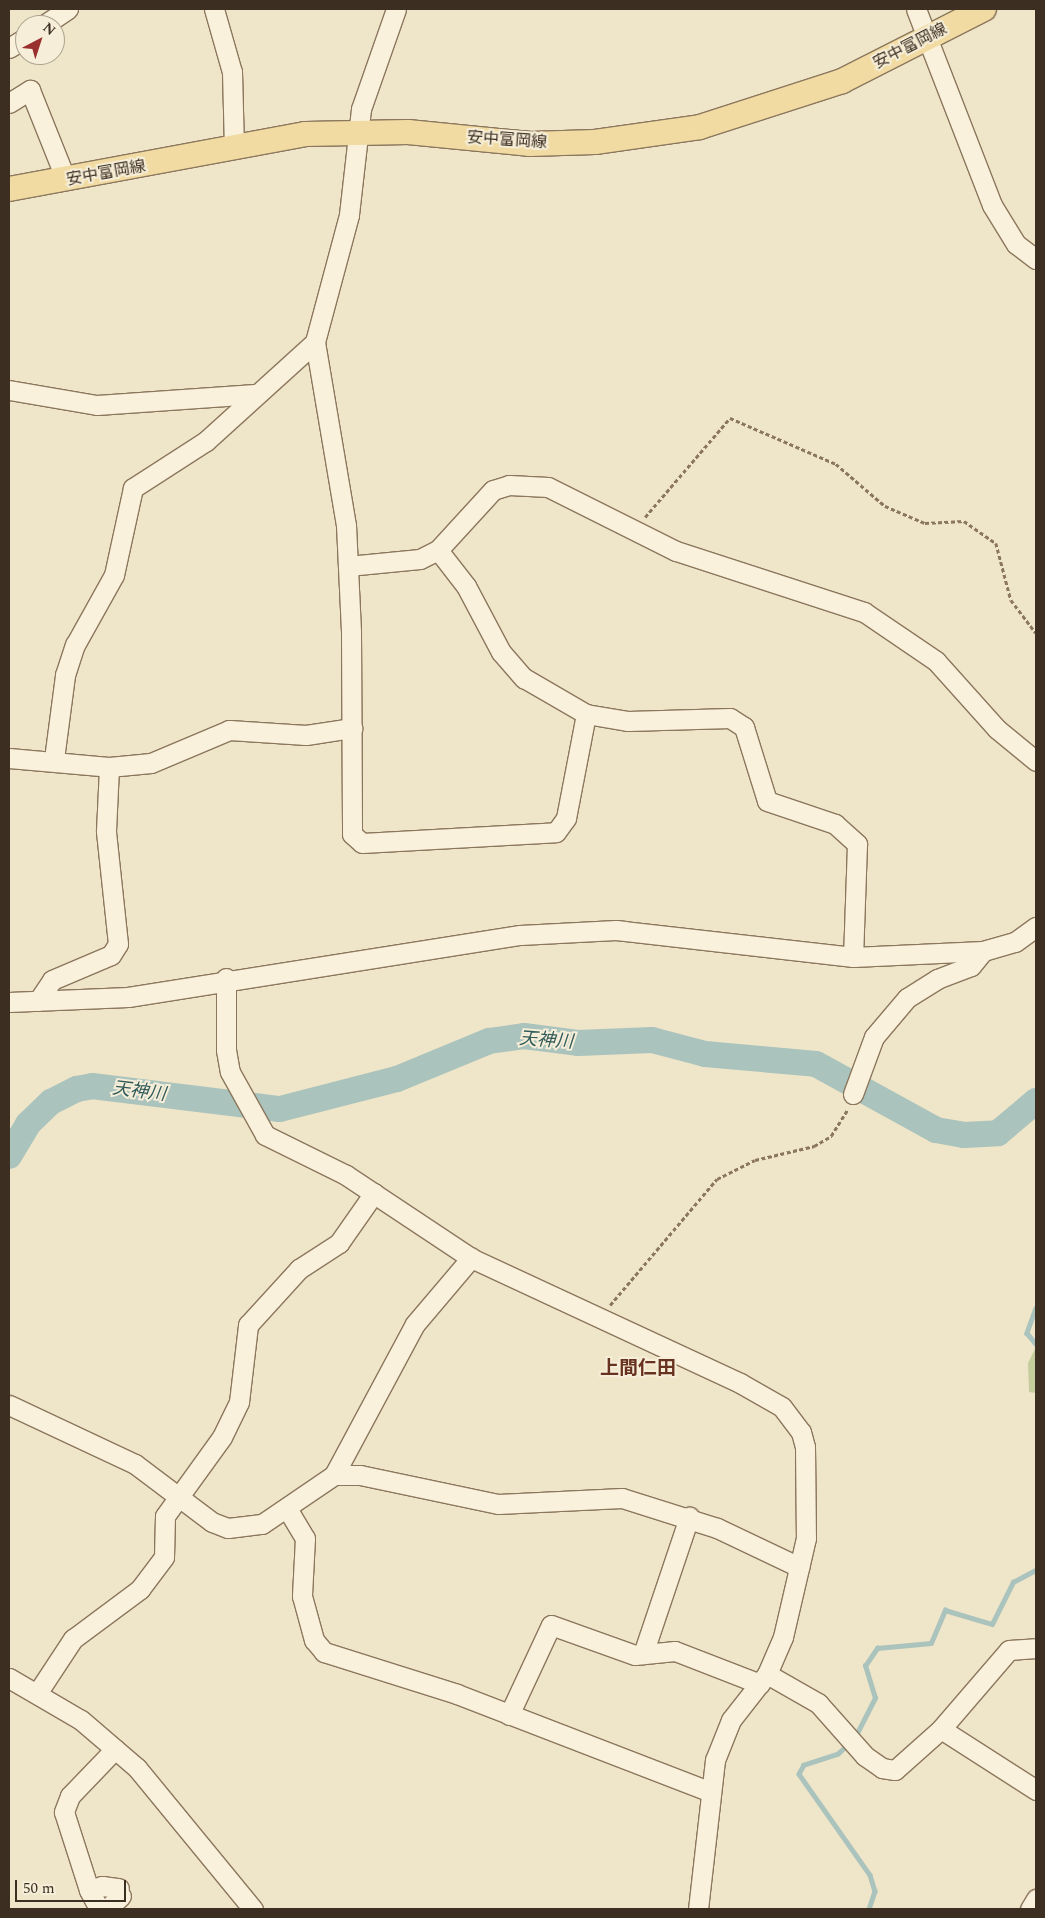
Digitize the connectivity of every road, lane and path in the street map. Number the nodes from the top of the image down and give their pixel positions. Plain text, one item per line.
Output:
1 (214, 9) edge
2 (396, 9) edge
3 (916, 9) edge
4 (984, 9) edge
5 (929, 36) junction
6 (9, 103) edge
7 (356, 131) junction
8 (234, 149) junction
9 (66, 180) junction
10 (9, 189) edge
11 (1036, 259) edge
12 (315, 342) junction
13 (9, 390) edge
14 (255, 394) junction
15 (635, 530) junction
16 (438, 550) junction
17 (348, 566) junction
18 (1036, 633) edge
19 (586, 714) junction
20 (352, 728) junction
21 (9, 758) edge
22 (54, 759) junction
23 (1036, 761) edge
24 (109, 767) junction
25 (1036, 927) edge
26 (983, 951) junction
27 (853, 957) junction
28 (226, 978) junction
29 (38, 1001) junction
30 (9, 1002) edge
31 (853, 1094) joint
32 (374, 1193) junction
33 (471, 1258) junction
34 (601, 1316) junction
35 (9, 1405) edge
36 (334, 1475) junction
37 (177, 1498) junction
38 (288, 1510) junction
39 (688, 1517) junction
40 (799, 1567) junction
41 (1036, 1648) edge
42 (643, 1654) junction
43 (9, 1678) edge
44 (763, 1679) junction
45 (38, 1692) junction
46 (509, 1715) junction
47 (941, 1729) junction
48 (115, 1749) junction
49 (1036, 1790) edge
50 (709, 1791) junction
51 (89, 1890) junction
52 (1036, 1899) edge
53 (99, 1909) edge
54 (107, 1909) edge
55 (254, 1909) edge
56 (698, 1909) edge
57 (1030, 1909) edge

1 - 8 street
2 - 7 street
3 - 5 street
4 - 5 main road, 安中富岡線
5 - 7 main road, 安中富岡線
5 - 11 street
6 - 9 street
7 - 8 main road, 安中富岡線
7 - 12 street
8 - 9 main road, 安中富岡線
9 - 10 main road, 安中富岡線
12 - 14 street
12 - 17 street
13 - 14 street
14 - 22 street
15 - 16 street
15 - 18 path
15 - 23 street
16 - 17 street
16 - 19 street
17 - 20 street
19 - 20 street
19 - 27 street
20 - 24 street
21 - 22 street
22 - 24 street
24 - 29 street
25 - 26 street
26 - 27 street
26 - 31 street
27 - 28 street
28 - 29 street
28 - 32 street
29 - 30 street
31 - 34 path
32 - 33 street
32 - 37 street
33 - 34 street
33 - 36 street
34 - 40 street
35 - 37 street
36 - 38 street
36 - 39 street
37 - 38 street
37 - 45 street
38 - 46 street
39 - 40 street
39 - 42 street
40 - 44 street
41 - 47 street
42 - 44 street
42 - 46 street
43 - 45 street
44 - 47 street
44 - 50 street
45 - 48 street
46 - 50 street
47 - 49 street
48 - 51 street
48 - 55 street
50 - 56 street
51 - 53 street
51 - 54 street
52 - 57 street

